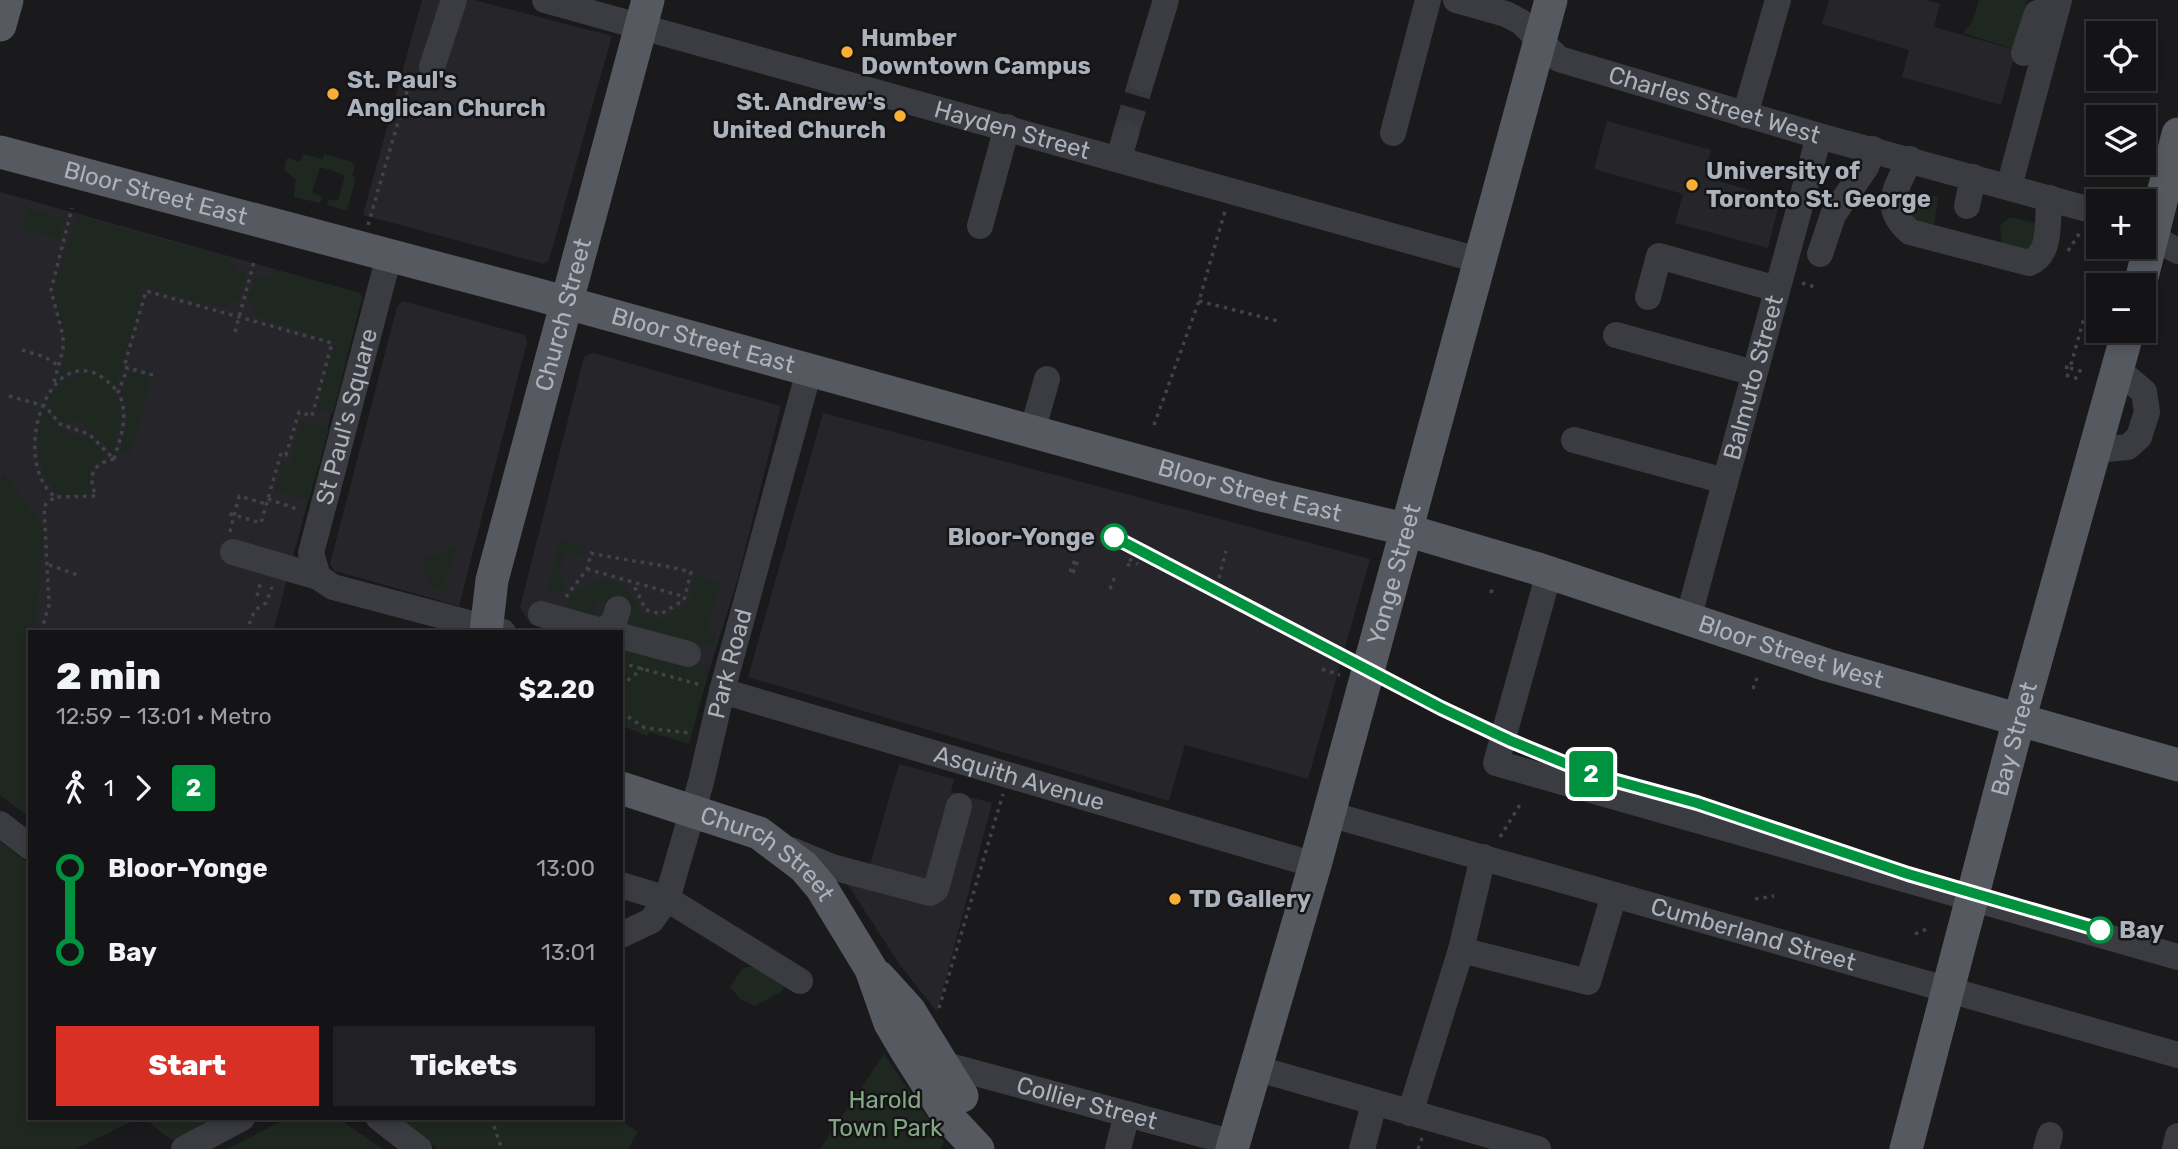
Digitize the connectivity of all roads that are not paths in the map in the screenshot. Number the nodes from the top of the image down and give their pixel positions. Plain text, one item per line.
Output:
1 (7, 0) edge
2 (454, 0) edge
3 (545, 0) edge
4 (1166, 0) edge
5 (1427, 0) edge
6 (1456, 0) edge
7 (1551, 0) edge
8 (1778, 0) edge
9 (2058, 4) edge
10 (645, 13) edge
11 (0, 25) edge
12 (1540, 41) junction
13 (2024, 53) dead end
14 (424, 65) road end
15 (1142, 79) tunnel mouth
16 (1745, 115) junction
17 (1007, 127) junction
18 (1126, 133) tunnel mouth
19 (1393, 133) dead end
20 (2178, 134) edge
21 (1819, 136) junction
22 (1872, 149) junction
23 (0, 152) edge
24 (1119, 159) junction
25 (1910, 159) junction
26 (1973, 177) junction
27 (2010, 187) junction
28 (2050, 198) junction
29 (1966, 206) dead end
30 (2086, 208) edge
31 (980, 226) dead end
32 (2158, 241) edge
33 (1820, 254) dead end
34 (389, 256) junction
35 (1478, 260) junction
36 (2145, 273) edge
37 (1788, 286) junction
38 (1648, 297) dead end
39 (567, 304) junction
40 (1616, 335) dead end
41 (2124, 343) edge
42 (809, 371) junction
43 (1754, 373) junction
44 (1047, 379) dead end
45 (1032, 432) junction
46 (1574, 440) dead end
47 (1725, 481) junction
48 (1406, 530) junction
49 (237, 544) road end
50 (1549, 573) junction
51 (318, 577) junction
52 (552, 609) road end
53 (1688, 620) junction
54 (606, 622) edge
55 (491, 630) edge
56 (623, 637) edge
57 (692, 665) road end
58 (716, 689) junction
59 (2018, 722) junction
60 (2178, 765) edge
61 (623, 790) edge
62 (959, 806) dead end
63 (692, 809) junction
64 (1329, 814) junction
65 (0, 824) edge
66 (775, 843) junction
67 (28, 845) edge
68 (1483, 857) junction
69 (1315, 865) junction
70 (623, 886) edge
71 (1614, 895) junction
72 (667, 899) junction
73 (1972, 899) junction
74 (623, 934) edge
75 (1461, 950) junction
76 (2178, 957) edge
77 (871, 970) junction
78 (800, 981) dead end
79 (1949, 990) junction
80 (2178, 1055) edge
81 (942, 1064) junction
82 (1255, 1068) junction
83 (1374, 1104) junction
84 (1127, 1114) junction
85 (238, 1120) edge
86 (382, 1120) edge
87 (1417, 1123) junction
88 (2178, 1136) edge
89 (1463, 1139) edge
90 (1233, 1146) edge
91 (184, 1149) edge
92 (419, 1149) edge
93 (978, 1149) edge
94 (986, 1149) edge
95 (1118, 1149) edge
96 (1362, 1149) edge
97 (1538, 1149) edge
98 (1906, 1149) edge
99 (2175, 1149) edge

1 - 11 main road
2 - 14 street
3 - 10 street, Hayden Street
4 - 15 street
5 - 19 street
6 - 12 street, Charles Street West
7 - 12 main road, Yonge Street
8 - 16 street
9 - 13 street
9 - 27 street
10 - 17 street, Hayden Street
10 - 39 main road, Church Street
12 - 16 street, Charles Street West
12 - 35 main road, Yonge Street
16 - 21 street, Charles Street West
17 - 24 street, Hayden Street
17 - 31 street
18 - 24 street
20 - 32 main road
21 - 22 street, Charles Street West
21 - 37 street, Balmuto Street
22 - 25 street, Charles Street West
22 - 33 street
23 - 34 main road, Bloor Street East
24 - 35 street, Hayden Street
25 - 26 street, Charles Street West
25 - 28 street
26 - 27 street, Charles Street West
26 - 29 street
27 - 28 street, Charles Street West
28 - 30 street, Charles Street West
32 - 36 main road
34 - 39 main road, Bloor Street East
34 - 51 street, St Paul's Square
35 - 48 main road, Yonge Street
37 - 38 street
37 - 43 street, Balmuto Street
39 - 42 main road, Bloor Street East
39 - 55 main road, Church Street
40 - 43 street
41 - 59 main road, Bay Street
42 - 45 main road, Bloor Street East
42 - 58 street, Park Road
43 - 47 street, Balmuto Street
44 - 45 street
45 - 48 main road, Bloor Street East
46 - 47 street
47 - 53 street, Balmuto Street
48 - 50 main road, Bloor Street West
48 - 64 main road, Yonge Street
49 - 51 street
50 - 53 main road, Bloor Street West
50 - 73 street
51 - 55 street
52 - 54 street
53 - 59 main road, Bloor Street West
56 - 57 street
58 - 63 street, Park Road
58 - 69 street, Asquith Avenue
59 - 60 main road, Bloor Street West
59 - 73 main road, Bay Street
61 - 63 main road, Church Street
62 - 66 street
63 - 66 main road, Church Street
63 - 72 street, Park Road
64 - 68 street, Cumberland Street
64 - 69 main road, Yonge Street
65 - 67 street
66 - 77 main road, Church Street
68 - 71 street, Cumberland Street
68 - 75 street
69 - 82 main road, Yonge Street
70 - 72 street
71 - 75 street
71 - 79 street, Cumberland Street
72 - 74 street, Park Road
72 - 78 street
73 - 76 street
73 - 79 main road, Bay Street
75 - 87 street
77 - 81 main road, Church Street
77 - 93 main road, Church Street
79 - 80 street, Cumberland Street
79 - 98 main road, Bay Street
81 - 84 street, Collier Street
81 - 94 main road, Church Street
82 - 83 street
82 - 90 main road, Yonge Street
83 - 87 street
83 - 96 street
84 - 90 street, Collier Street
84 - 95 street
85 - 91 street
86 - 92 street
87 - 89 street
88 - 99 street
89 - 97 street

